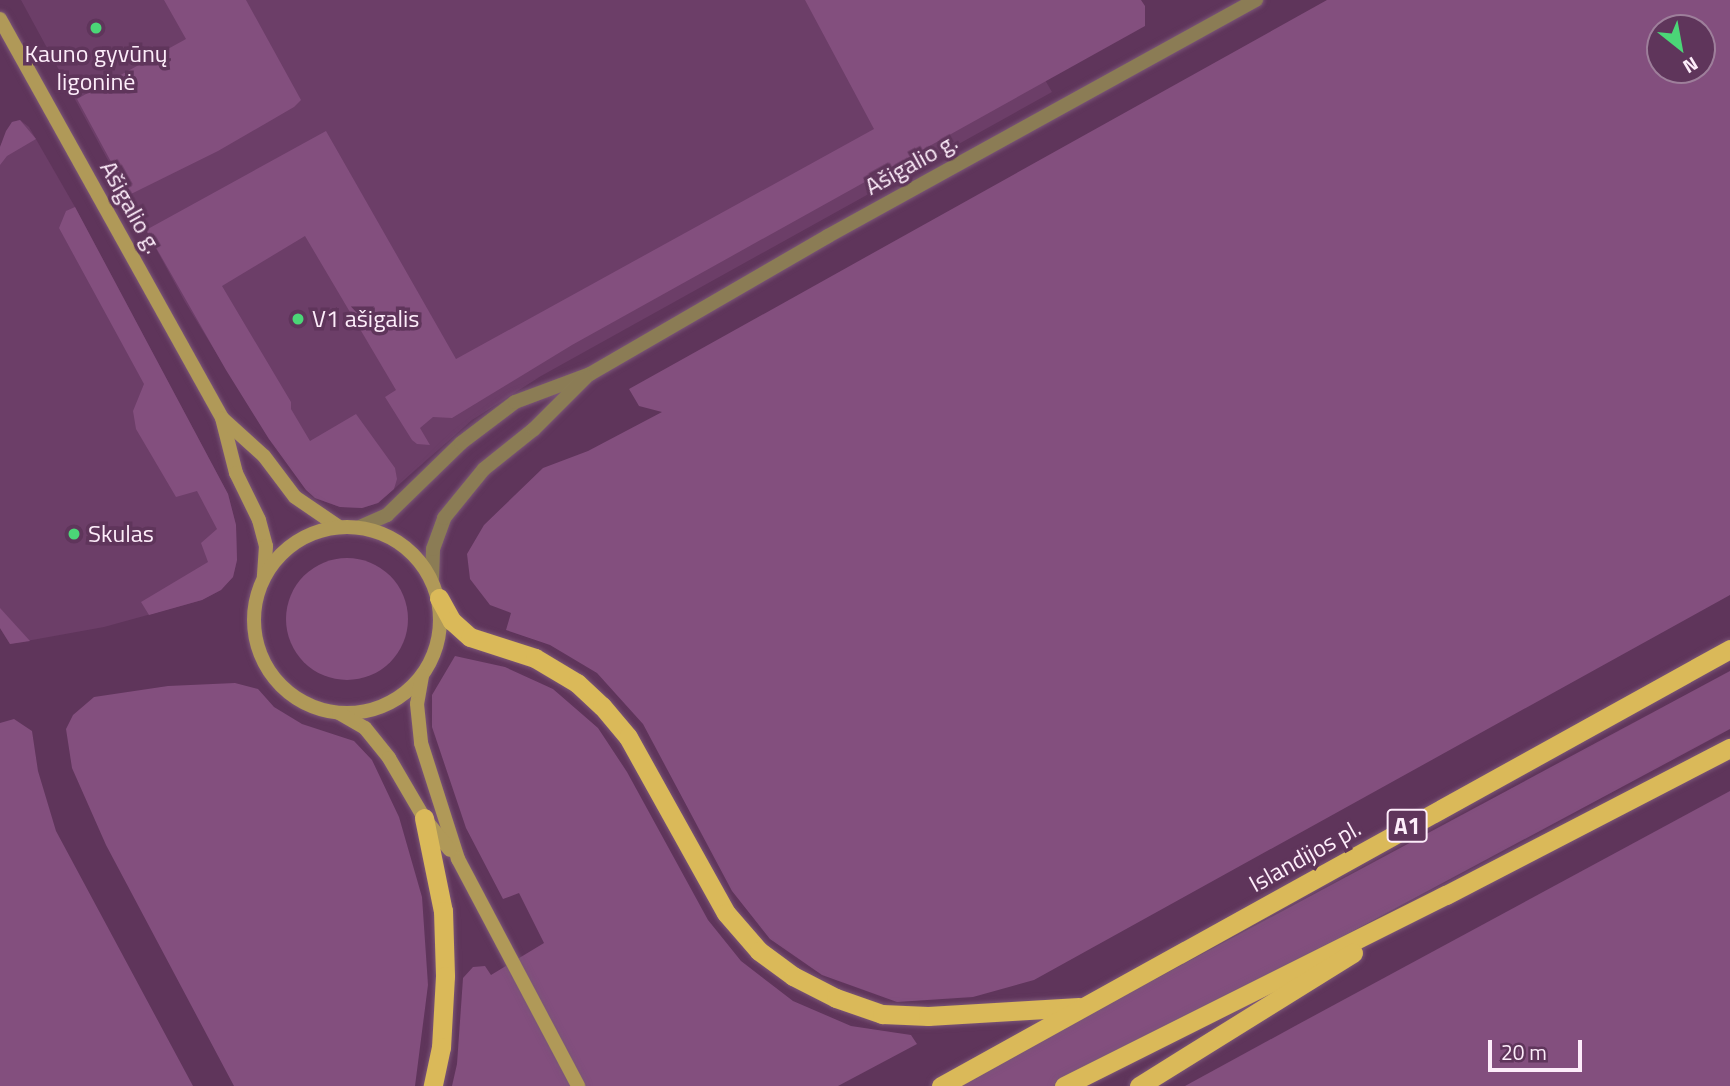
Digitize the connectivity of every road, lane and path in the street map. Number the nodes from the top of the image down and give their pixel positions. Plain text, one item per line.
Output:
1 (1256, 0) edge
2 (0, 19) edge
3 (590, 374) junction
4 (222, 418) junction
5 (339, 527) junction
6 (360, 527) junction
7 (264, 577) junction
8 (432, 579) junction
9 (439, 598) junction
10 (1730, 649) edge
11 (422, 675) junction
12 (338, 713) junction
13 (1730, 748) edge
14 (424, 818) junction
15 (458, 859) junction
16 (1446, 895) junction
17 (1087, 1007) junction
18 (433, 1086) edge
19 (578, 1086) edge
20 (941, 1086) edge
21 (1063, 1086) edge
22 (1139, 1086) edge

1 - 3 street, Ašigalio g.
2 - 4 main road, Ašigalio g.
3 - 6 street, Ašigalio g.
3 - 8 street, Ašigalio g.
4 - 5 main road, Ašigalio g.
4 - 7 main road, Ašigalio g.
5 - 6 main road
5 - 7 main road
6 - 8 main road
7 - 12 main road
8 - 9 main road
9 - 11 main road
9 - 17 highway
10 - 17 highway, Islandijos pl. / A1
11 - 12 main road
11 - 15 main road
12 - 14 main road
13 - 16 highway
14 - 15 main road
14 - 18 highway
15 - 19 main road
16 - 21 highway
16 - 22 highway
17 - 20 highway, Islandijos pl. / A1

